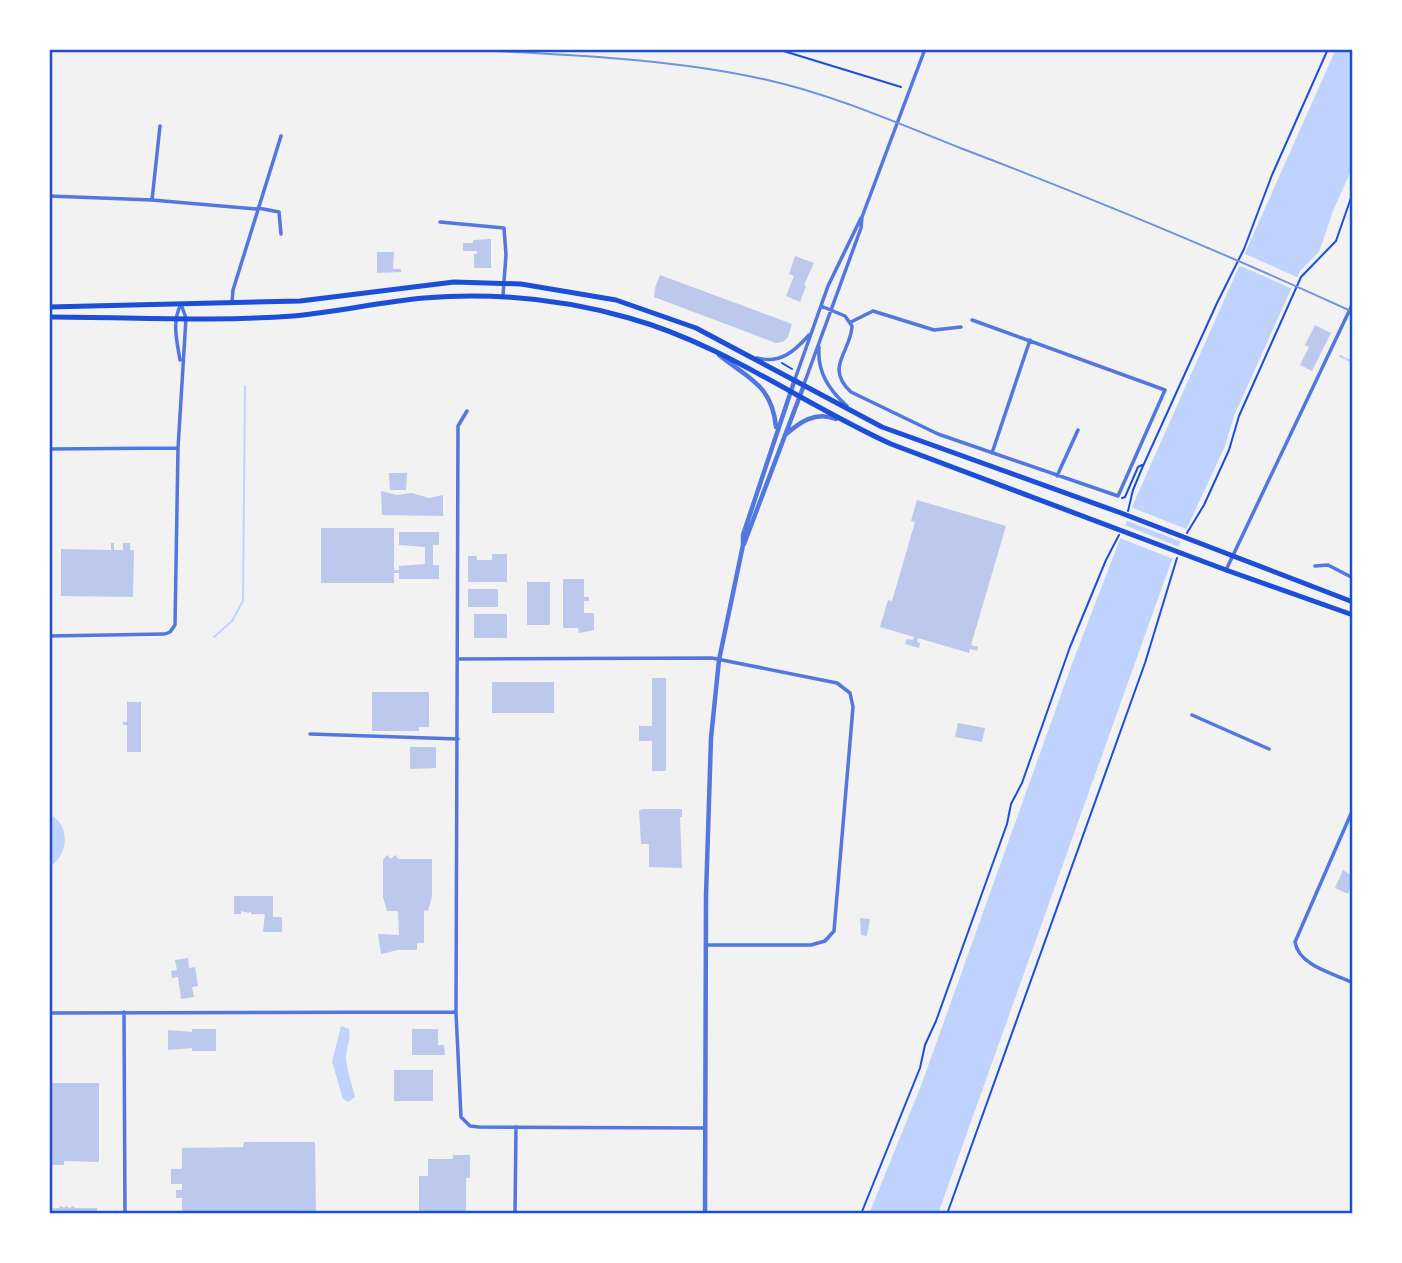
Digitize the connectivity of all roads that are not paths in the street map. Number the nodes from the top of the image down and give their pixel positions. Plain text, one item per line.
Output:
1 (925, 49) edge
2 (160, 126) dead end
3 (281, 136) dead end
4 (49, 196) edge
5 (152, 201) junction
6 (257, 208) junction
7 (862, 217) junction
8 (440, 222) dead end
9 (281, 234) dead end
10 (505, 282) junction
11 (503, 295) junction
12 (1353, 303) edge
13 (181, 304) junction
14 (232, 304) junction
15 (821, 306) junction
16 (49, 307) edge
17 (831, 310) junction
18 (49, 317) edge
19 (175, 318) junction
20 (186, 318) junction
21 (972, 320) dead end
22 (851, 322) junction
23 (961, 327) dead end
24 (811, 333) junction
25 (1030, 340) junction
26 (820, 341) junction
27 (712, 350) junction
28 (755, 357) junction
29 (181, 366) junction
30 (795, 379) junction
31 (804, 384) junction
32 (790, 391) junction
33 (798, 396) junction
34 (467, 411) dead end
35 (857, 415) junction
36 (843, 421) junction
37 (1078, 430) dead end
38 (776, 431) junction
39 (784, 436) junction
40 (178, 448) junction
41 (49, 449) edge
42 (992, 453) junction
43 (1057, 475) junction
44 (743, 545) junction
45 (1232, 557) junction
46 (1315, 566) dead end
47 (1226, 570) junction
48 (1353, 578) edge
49 (1353, 603) edge
50 (1353, 615) edge
51 (49, 636) edge
52 (459, 659) junction
53 (719, 660) junction
54 (1192, 715) dead end
55 (310, 734) dead end
56 (457, 739) junction
57 (1269, 748) dead end
58 (1353, 808) edge
59 (706, 945) junction
60 (1353, 983) edge
61 (124, 1012) junction
62 (456, 1012) junction
63 (49, 1013) edge
64 (516, 1127) junction
65 (704, 1128) junction
66 (125, 1214) edge
67 (515, 1214) edge
68 (705, 1214) edge

1 - 7 street
2 - 5 street
3 - 6 street
4 - 5 street
5 - 6 street
6 - 9 street
6 - 14 street
7 - 15 street
7 - 17 street
8 - 10 street
10 - 11 street
10 - 14 main road
10 - 28 main road
11 - 20 main road
11 - 27 main road
12 - 45 street
13 - 14 main road
13 - 16 main road
13 - 19 street
13 - 20 street
15 - 17 street
15 - 24 street
17 - 22 street
17 - 26 street
18 - 19 main road
19 - 20 main road
19 - 29 street
20 - 29 street
21 - 25 street
22 - 23 street
22 - 42 street
24 - 28 street
24 - 30 street
25 - 42 street
25 - 43 street
26 - 31 street
26 - 35 street
27 - 32 main road
27 - 38 street
28 - 30 main road
29 - 40 street
30 - 31 main road
30 - 32 street
31 - 33 street
31 - 35 main road
32 - 33 main road
32 - 38 street
33 - 36 main road
33 - 39 street
34 - 52 street
35 - 45 main road
36 - 39 street
36 - 47 main road
37 - 43 street
38 - 44 street
39 - 44 street
40 - 41 street
40 - 51 street
42 - 43 street
44 - 53 street
45 - 47 street
45 - 49 main road
46 - 48 street
47 - 50 main road
52 - 53 street
52 - 56 street
53 - 59 street
53 - 59 street
54 - 57 street
55 - 56 street
56 - 62 street
58 - 60 street
59 - 65 street
61 - 62 street
61 - 63 street
61 - 66 street
62 - 64 street
64 - 65 street
64 - 67 street
65 - 68 street

